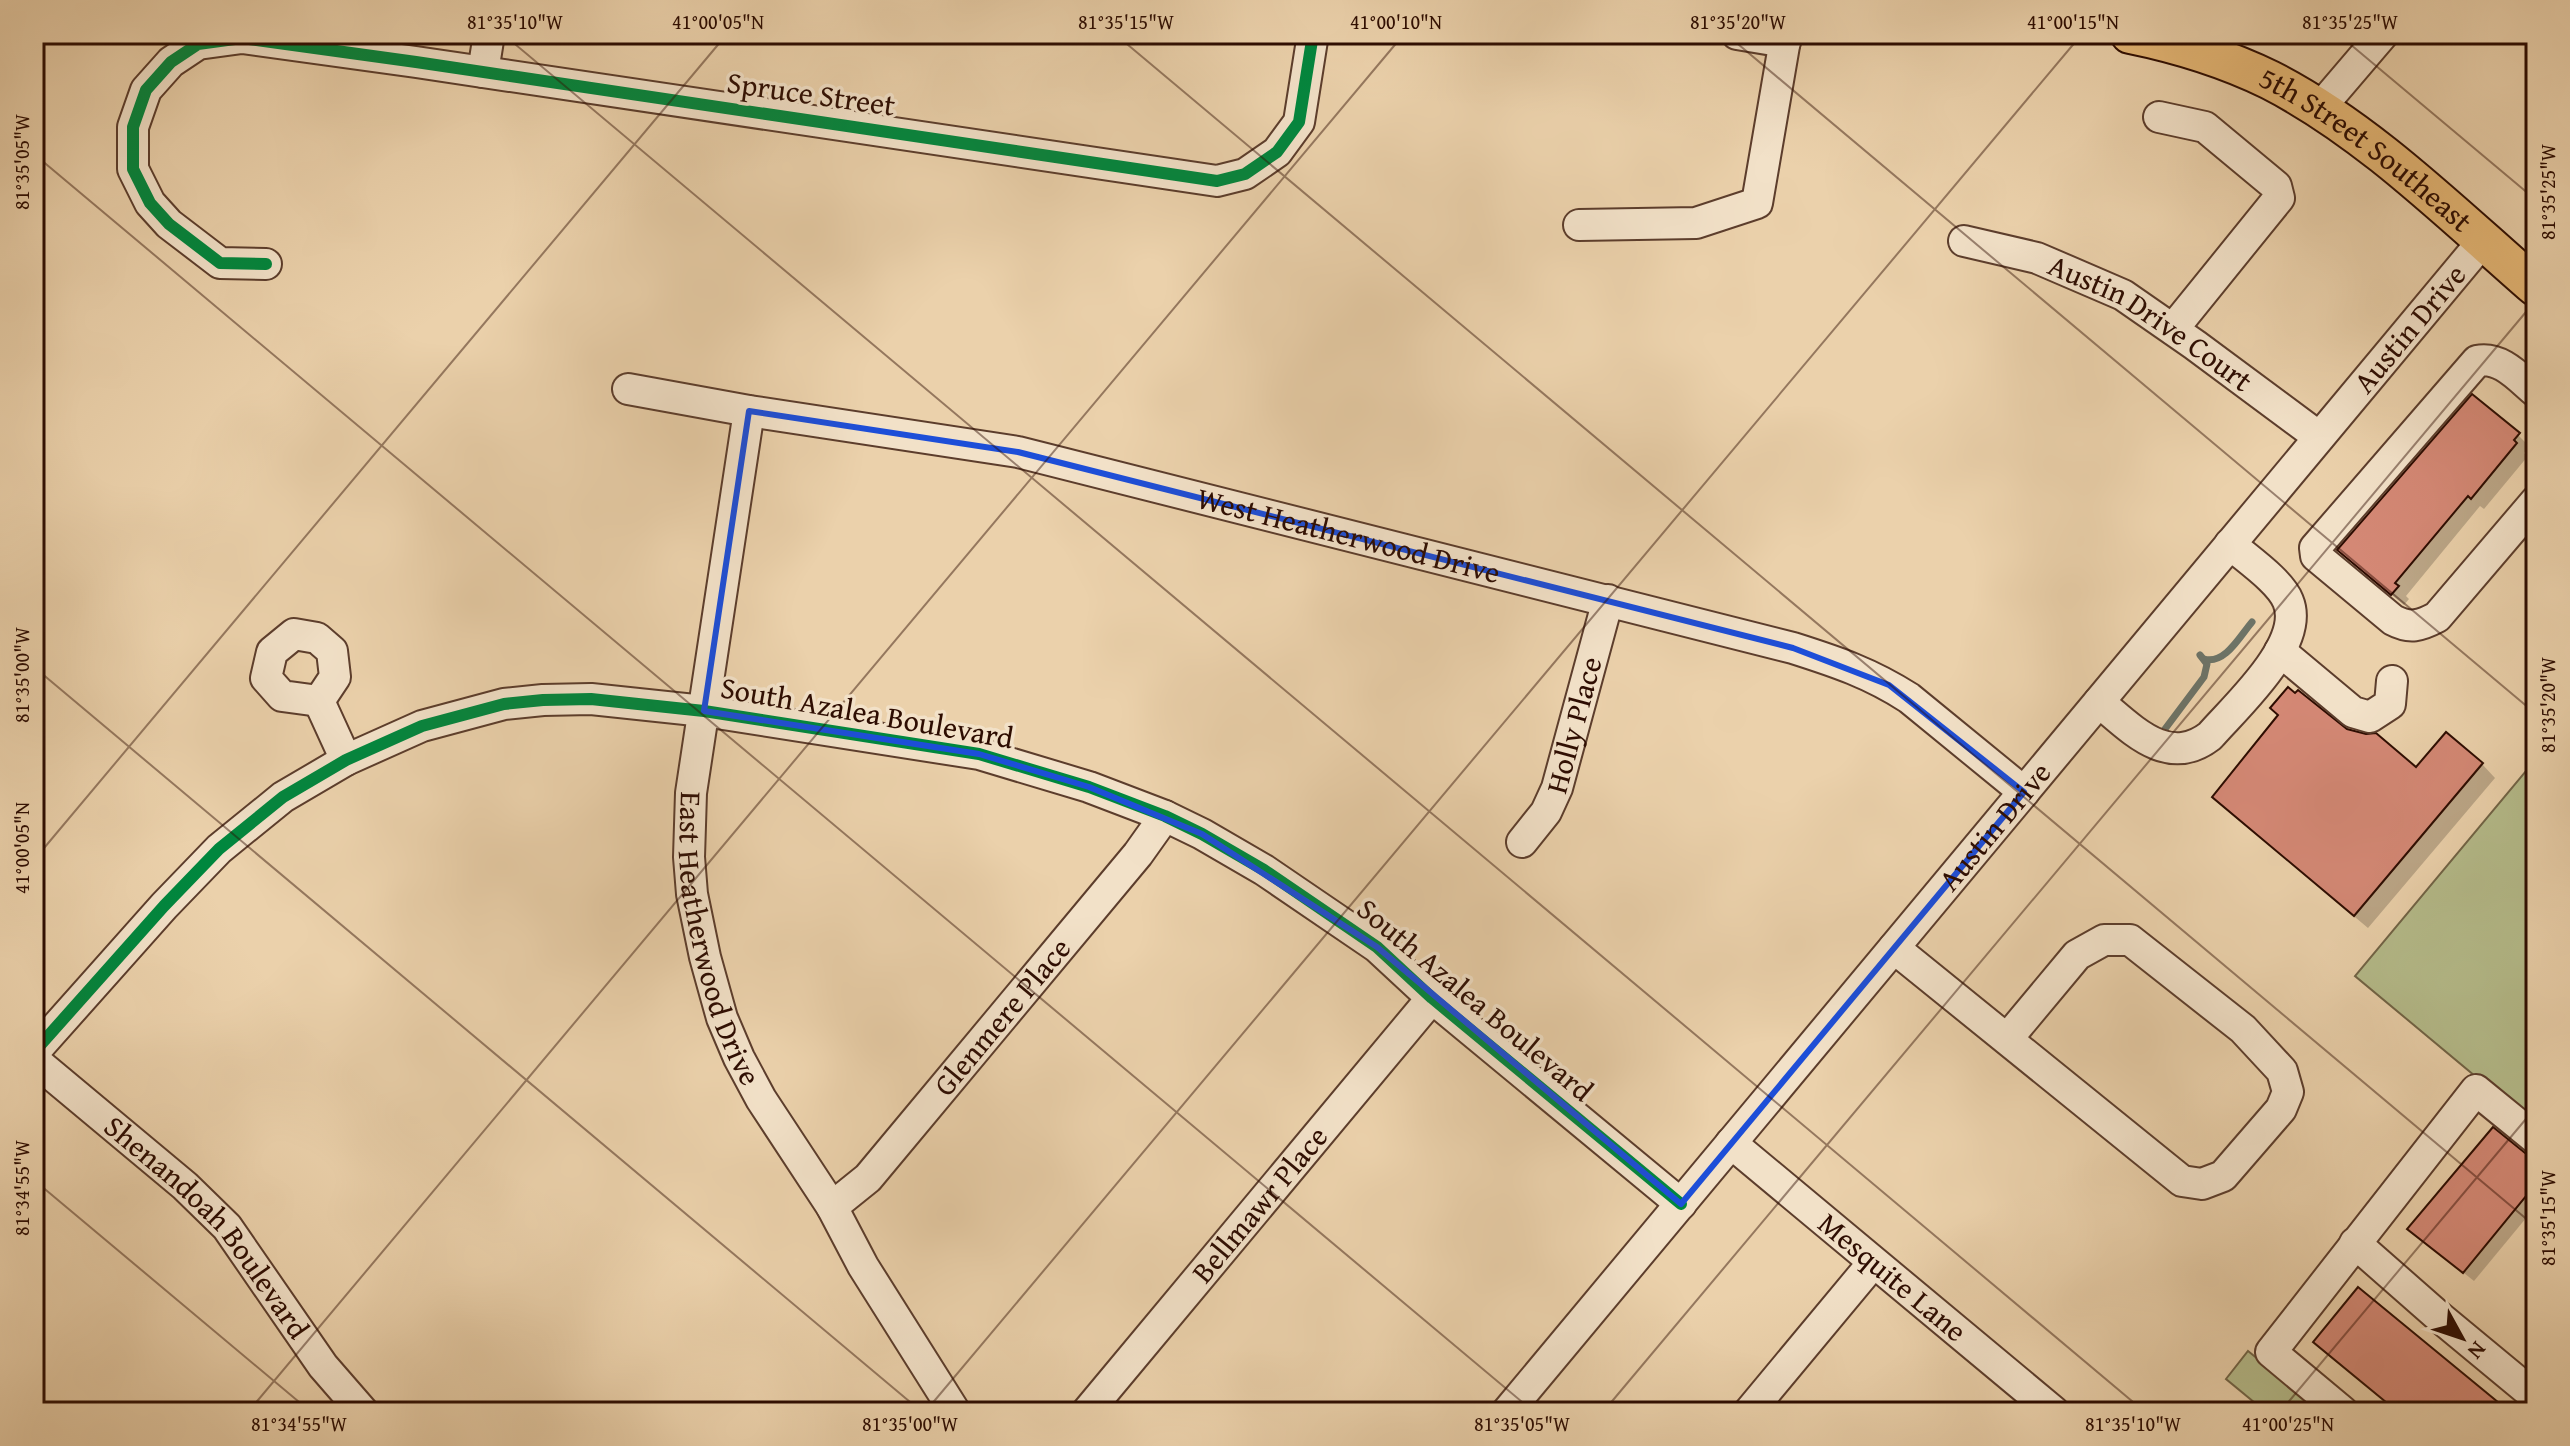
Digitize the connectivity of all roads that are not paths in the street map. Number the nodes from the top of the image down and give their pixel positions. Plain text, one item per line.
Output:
1 (489, 34) edge
2 (1313, 34) edge
3 (1737, 34) edge
4 (2130, 34) edge
5 (2383, 34) edge
6 (1785, 38) edge
7 (2169, 38) edge
8 (483, 72) junction
9 (2319, 109) junction
10 (2159, 117) dead end
11 (1579, 225) dead end
12 (1964, 241) dead end
13 (2483, 241) junction
14 (266, 264) dead end
15 (2536, 287) edge
16 (2173, 329) junction
17 (628, 389) dead end
18 (2536, 392) edge
19 (749, 411) junction
20 (2319, 437) junction
21 (2536, 501) edge
22 (2230, 544) junction
23 (1608, 600) junction
24 (2280, 651) junction
25 (2392, 681) dead end
26 (319, 701) dead end
27 (2099, 702) junction
28 (704, 711) junction
29 (346, 760) junction
30 (2024, 792) junction
31 (1165, 816) junction
32 (1522, 842) dead end
33 (1894, 948) junction
34 (1432, 998) junction
35 (2007, 1039) junction
36 (34, 1052) edge
37 (34, 1060) edge
38 (2536, 1139) edge
39 (1731, 1143) junction
40 (1681, 1204) junction
41 (832, 1207) junction
42 (2355, 1243) junction
43 (1873, 1263) junction
44 (2536, 1397) edge
45 (1515, 1409) edge
46 (363, 1412) edge
47 (955, 1412) edge
48 (1087, 1412) edge
49 (1749, 1412) edge
50 (2054, 1412) edge
51 (2343, 1412) edge

1 - 8 street
2 - 8 street, Spruce Street
3 - 6 street
4 - 7 main road, 5th Street Southeast
5 - 9 street
6 - 11 street
7 - 9 main road, 5th Street Southeast
8 - 14 street, Spruce Street
9 - 13 main road, 5th Street Southeast
10 - 16 street
12 - 16 street, Austin Drive Court
13 - 15 main road, 5th Street Southeast
13 - 20 street, Austin Drive
16 - 20 street, Austin Drive Court
17 - 19 street, West Heatherwood Drive
18 - 21 street
19 - 23 street, West Heatherwood Drive
19 - 28 street, East Heatherwood Drive
20 - 22 street, Austin Drive
22 - 24 street
22 - 27 street, Austin Drive
23 - 30 street, West Heatherwood Drive
23 - 32 street, Holly Place
24 - 25 street
24 - 27 street
26 - 29 street
27 - 30 street, Austin Drive
28 - 29 street, South Azalea Boulevard
28 - 31 street, South Azalea Boulevard
28 - 41 street, East Heatherwood Drive
29 - 36 street, South Azalea Boulevard
30 - 33 street, Austin Drive
31 - 34 street, South Azalea Boulevard
31 - 41 street, Glenmere Place
33 - 35 street
33 - 39 street, Austin Drive
34 - 40 street, South Azalea Boulevard
34 - 48 street, Bellmawr Place
35 - 35 street
37 - 46 street, Shenandoah Boulevard
38 - 42 street
39 - 40 street, Austin Drive
39 - 43 street, Mesquite Lane
40 - 45 street, Austin Drive
41 - 47 street, East Heatherwood Drive
42 - 44 street
42 - 51 street
43 - 49 street
43 - 50 street, Mesquite Lane

